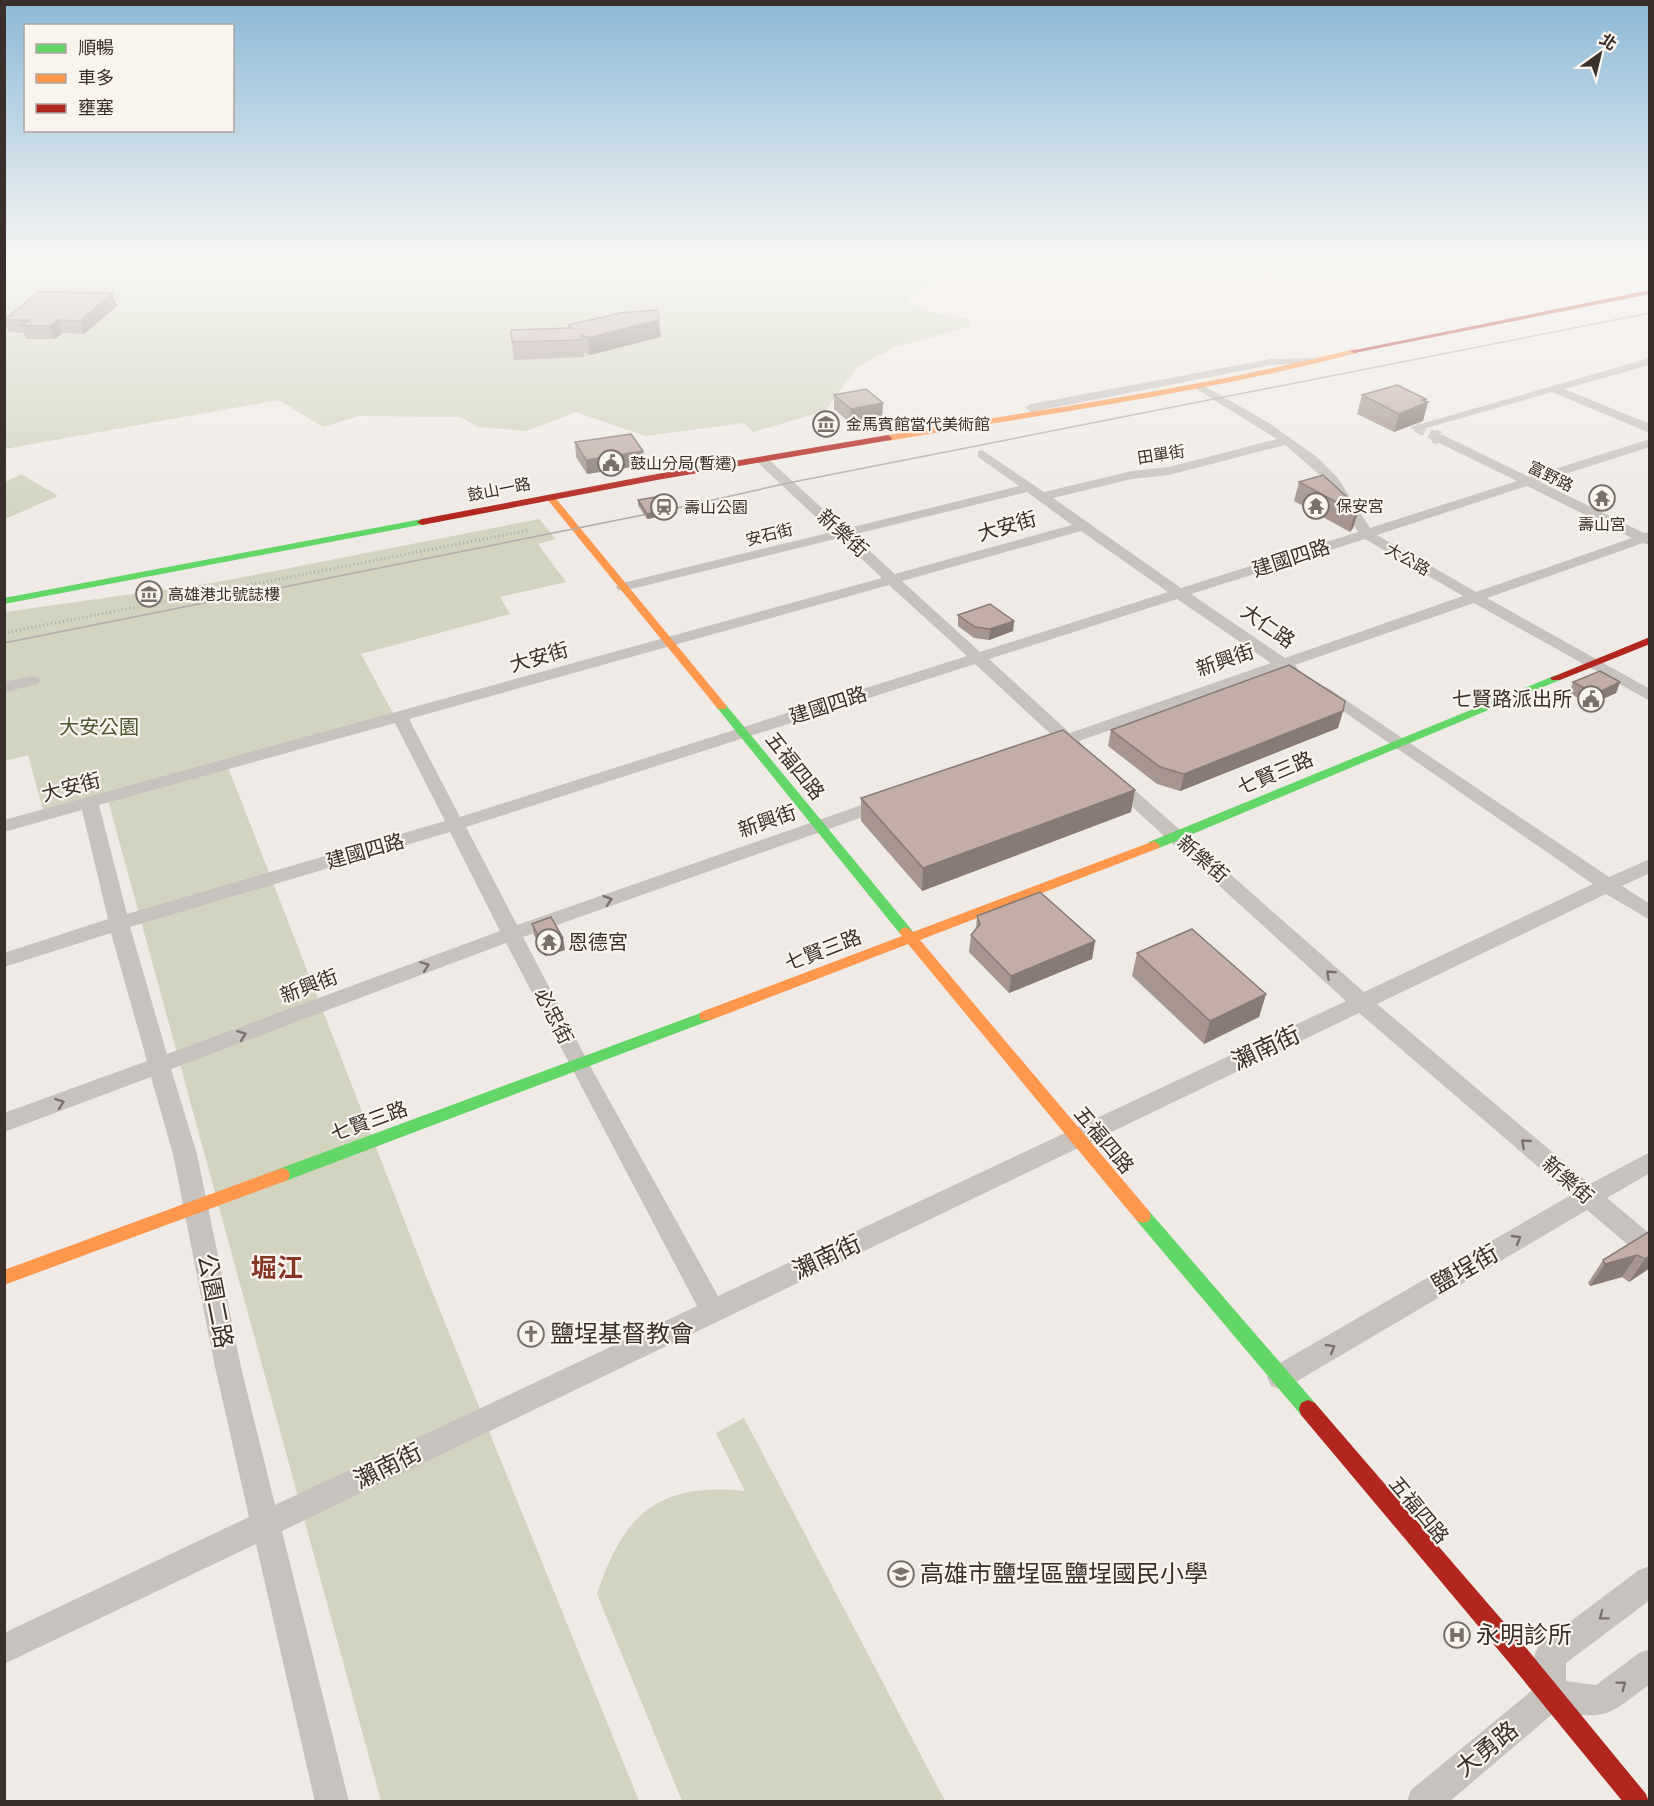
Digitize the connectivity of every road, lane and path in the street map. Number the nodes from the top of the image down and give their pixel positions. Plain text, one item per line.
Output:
1 (1394, 344) edge
2 (1312, 361) junction
3 (1650, 361) edge
4 (1199, 386) junction
5 (1554, 388) junction
6 (1001, 417) junction
7 (1416, 427) tunnel mouth
8 (1650, 429) edge
9 (1439, 438) tunnel mouth
10 (1284, 441) junction
11 (1650, 443) edge
12 (982, 454) dead end
13 (763, 461) junction
14 (1525, 482) junction
15 (1028, 488) junction
16 (549, 496) junction
17 (1042, 497) junction
18 (1084, 526) junction
19 (844, 533) junction
20 (1366, 534) junction
21 (1647, 539) edge
22 (894, 579) junction
23 (623, 587) junction
24 (1181, 594) junction
25 (1476, 597) junction
26 (4, 601) edge
27 (1650, 640) edge
28 (668, 642) junction
29 (975, 658) junction
30 (1592, 663) junction
31 (1284, 664) junction
32 (32, 681) dead end
33 (4, 687) edge
34 (1650, 696) edge
35 (400, 717) junction
36 (743, 731) junction
37 (1067, 740) junction
38 (1397, 742) junction
39 (1033, 751) edge
40 (1084, 754) edge
41 (1101, 769) edge
42 (898, 799) edge
43 (90, 804) junction
44 (453, 825) junction
45 (4, 826) edge
46 (819, 826) junction
47 (1177, 836) junction
48 (1650, 865) edge
49 (1608, 885) junction
50 (1650, 914) edge
51 (119, 922) junction
52 (512, 934) junction
53 (909, 937) junction
54 (4, 960) edge
55 (1362, 1003) junction
56 (579, 1065) junction
57 (161, 1066) junction
58 (4, 1123) edge
59 (1077, 1138) junction
60 (1650, 1161) edge
61 (1588, 1197) junction
62 (197, 1205) junction
63 (1650, 1249) edge
64 (4, 1278) edge
65 (713, 1311) junction
66 (1280, 1377) junction
67 (265, 1525) junction
68 (1650, 1581) edge
69 (4, 1649) edge
70 (1650, 1664) edge
71 (1551, 1695) junction
72 (332, 1802) edge
73 (1423, 1802) edge
74 (1638, 1802) edge

1 - 2 street
2 - 4 street, 鼓山一路
2 - 6 street, 鼓山一路
3 - 5 street
4 - 6 street, 鼓山一路
4 - 10 street, 大公路
5 - 7 street
5 - 8 street
6 - 13 street, 鼓山一路
9 - 14 street, 富野路
10 - 17 street, 田單街
10 - 20 street, 大公路
11 - 14 street, 建國四路
12 - 15 street, 大仁路
13 - 16 street, 鼓山一路
13 - 19 street, 新樂街
14 - 20 street, 建國四路
14 - 21 street, 富野路
15 - 17 street, 大仁路
15 - 19 street, 安石街
16 - 23 street, 五福四路
16 - 26 street, 鼓山一路
17 - 18 street, 大仁路
18 - 22 street, 大安街
18 - 24 street, 大仁路
19 - 22 street, 新樂街
19 - 23 street, 安石街
20 - 24 street, 建國四路
20 - 25 street, 大公路
21 - 25 street, 新興街
22 - 28 street, 大安街
22 - 29 street, 新樂街
23 - 28 street, 五福四路
24 - 29 street, 建國四路
24 - 31 street, 大仁路
25 - 30 street, 大公路
25 - 31 street, 新興街
27 - 30 street, 七賢三路
28 - 35 street, 大安街
28 - 36 street, 五福四路
29 - 36 street, 建國四路
29 - 37 street, 新樂街
30 - 34 street, 大公路
30 - 38 street, 七賢三路
31 - 37 street, 新興街
31 - 38 street, 大仁路
32 - 33 street
35 - 43 street, 大安街
35 - 44 street, 必忠街
36 - 44 street, 建國四路
36 - 46 street, 五福四路
37 - 39 street, 新興街
37 - 40 street, 新樂街
38 - 47 street, 七賢三路
38 - 49 street, 大仁路
41 - 47 street, 新樂街
42 - 46 street, 新興街
43 - 45 street, 大安街
43 - 51 street, 公園二路
44 - 51 street, 建國四路
44 - 52 street, 必忠街
52 -> 46 street, 新興街
46 - 53 street, 五福四路
47 - 53 street, 七賢三路
55 -> 47 street, 新樂街
48 - 49 street, 瀨南街
49 - 50 street, 大仁路
49 - 55 street, 瀨南街
51 - 54 street, 建國四路
51 - 57 street, 公園二路
52 - 56 street, 必忠街
57 -> 52 street, 新興街
53 - 56 street, 七賢三路
53 - 59 street, 五福四路
55 - 59 street, 瀨南街
61 -> 55 street, 新樂街
56 - 62 street, 七賢三路
56 - 65 street, 必忠街
58 -> 57 street, 新興街
57 - 62 street, 公園二路
59 - 65 street, 瀨南街
59 - 66 street, 五福四路
60 - 61 street, 鹽埕街
61 - 63 street, 新樂街
66 -> 61 street, 鹽埕街
62 - 64 street, 七賢三路
62 - 67 street, 公園二路
65 - 67 street, 瀨南街
66 - 71 street, 五福四路
67 - 69 street, 瀨南街
67 - 72 street, 公園二路
68 -> 71 street
71 -> 70 street
71 - 73 street, 大勇路
71 - 74 street, 五福四路

